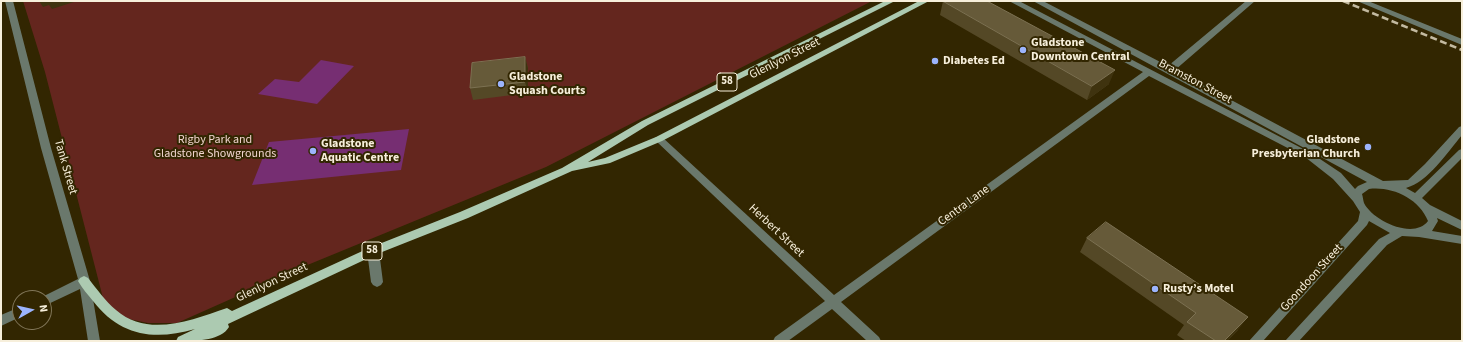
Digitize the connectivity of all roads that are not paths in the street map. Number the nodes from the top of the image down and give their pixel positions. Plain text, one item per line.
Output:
1 (9, 1) edge
2 (891, 1) edge
3 (925, 1) edge
4 (1013, 1) edge
5 (1037, 1) edge
6 (1251, 1) edge
7 (1361, 1) edge
8 (1462, 42) edge
9 (1169, 70) junction
10 (1149, 72) junction
11 (1462, 129) edge
12 (659, 139) junction
13 (1462, 152) edge
14 (566, 170) junction
15 (1381, 185) junction
16 (1392, 187) junction
17 (1357, 198) junction
18 (1416, 198) junction
19 (1427, 208) junction
20 (1365, 212) junction
21 (1462, 226) edge
22 (1401, 232) junction
23 (1420, 233) junction
24 (1462, 240) edge
25 (374, 251) junction
26 (84, 281) junction
27 (377, 282) dead end
28 (52, 297) edge
29 (265, 300) junction
30 (832, 302) junction
31 (12, 316) edge
32 (1, 321) edge
33 (94, 341) edge
34 (182, 341) edge
35 (201, 341) edge
36 (779, 341) edge
37 (875, 341) edge
38 (1254, 341) edge
39 (1292, 341) edge

1 - 26 street, Tank Street
2 - 14 main road, Glenlyon Street / 58
3 - 12 main road, Glenlyon Street / 58
4 - 10 street, Bramston Street
5 - 9 street, Bramston Street
6 - 9 street
7 - 8 street
9 - 15 street, Bramston Street
10 - 17 street, Bramston Street
10 - 30 street, Centra Lane
11 - 16 street
12 - 14 main road, Glenlyon Street / 58
12 - 30 street, Herbert Street
13 - 18 street
14 - 25 main road, Glenlyon Street / 58
15 - 16 street
15 - 17 street
16 - 18 street
17 - 20 street, Bramston Street
18 - 19 street
19 - 21 street
19 - 23 street
20 - 22 street
20 - 38 street, Goondoon Street
22 - 23 street
22 - 39 street
23 - 24 street
25 - 27 street
25 - 29 main road, Glenlyon Street / 58
26 - 28 street
26 - 29 main road
26 - 33 street, Tank Street
29 - 34 main road, Glenlyon Street / 58
29 - 35 main road
30 - 36 street, Centra Lane
30 - 37 street, Herbert Street
31 - 32 street

